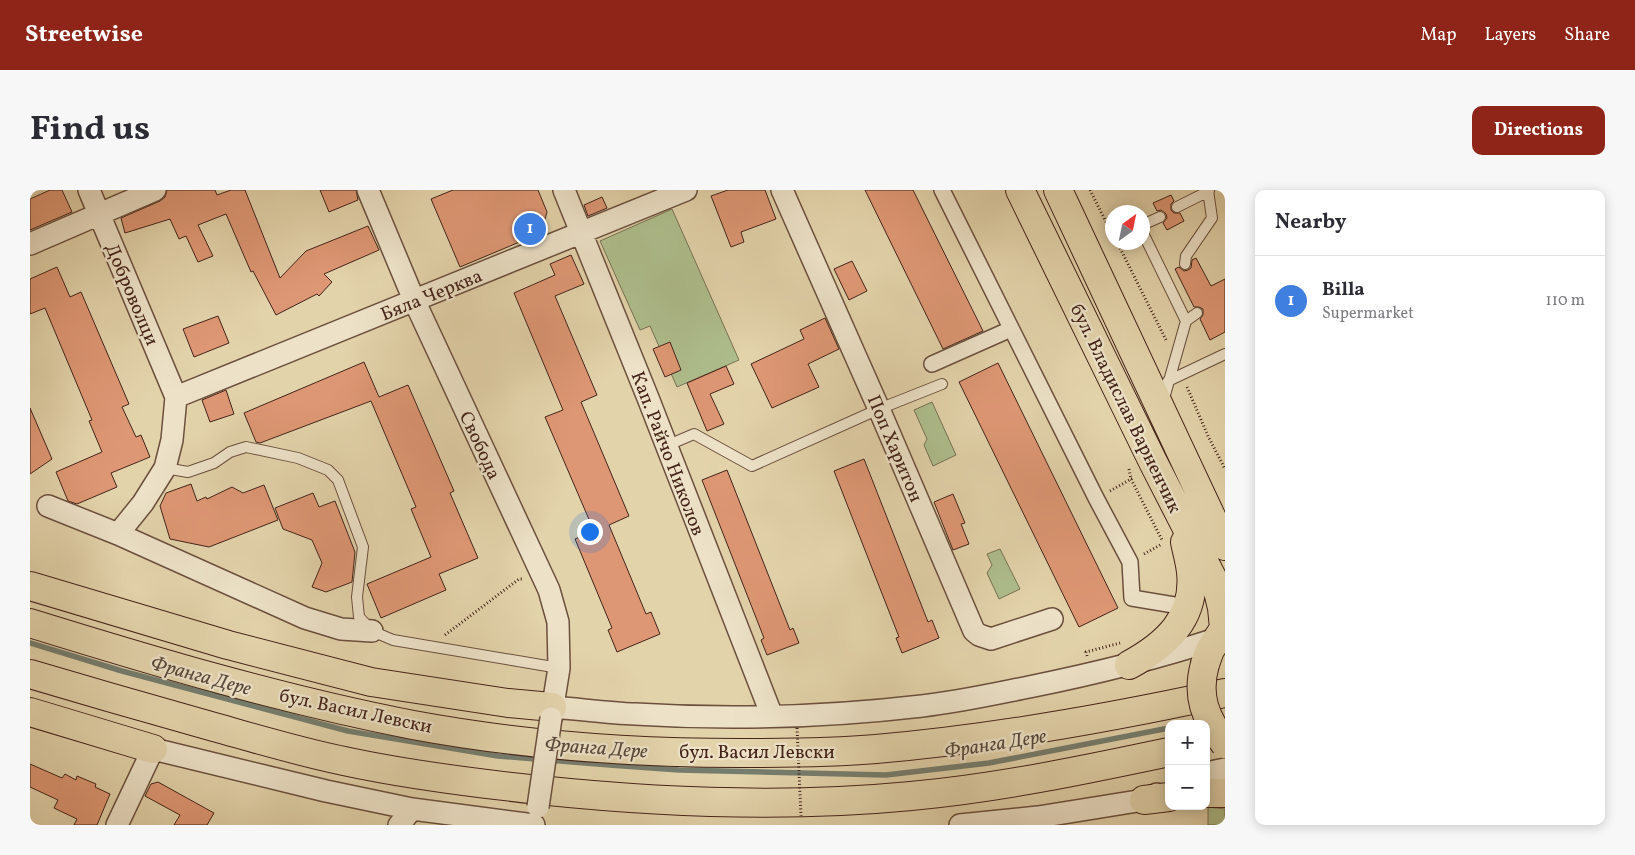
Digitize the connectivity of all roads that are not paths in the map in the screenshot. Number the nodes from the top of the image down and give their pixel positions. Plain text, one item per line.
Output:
1 (89, 190) edge
2 (155, 190) edge
3 (368, 190) edge
4 (564, 190) edge
5 (686, 190) edge
6 (782, 190) edge
7 (942, 190) edge
8 (1020, 190) edge
9 (1058, 190) edge
10 (1209, 191) edge
11 (1177, 207) dead end
12 (100, 214) junction
13 (1160, 217) dead end
14 (1150, 221) edge
15 (582, 232) junction
16 (30, 244) edge
17 (1150, 247) edge
18 (1185, 264) dead end
19 (414, 300) junction
20 (1197, 313) dead end
21 (1186, 321) junction
22 (1011, 329) junction
23 (1225, 354) edge
24 (932, 364) dead end
25 (1168, 380) junction
26 (942, 384) dead end
27 (176, 397) junction
28 (880, 410) junction
29 (1160, 410) junction
30 (666, 446) junction
31 (164, 468) junction
32 (48, 506) dead end
33 (1185, 519) junction
34 (1225, 527) edge
35 (118, 534) junction
36 (1225, 546) edge
37 (30, 586) edge
38 (1174, 604) dead end
39 (1052, 619) dead end
40 (30, 622) edge
41 (372, 631) junction
42 (1221, 632) edge
43 (1129, 665) junction
44 (559, 668) junction
45 (30, 674) edge
46 (1225, 693) edge
47 (30, 712) edge
48 (551, 712) junction
49 (772, 716) junction
50 (1225, 740) edge
51 (1210, 743) edge
52 (1225, 744) edge
53 (153, 749) junction
54 (1165, 753) edge
55 (1225, 769) edge
56 (1210, 772) edge
57 (1210, 793) edge
58 (1225, 793) edge
59 (1156, 798) edge
60 (406, 817) edge
61 (536, 819) edge
62 (1039, 821) edge
63 (117, 825) edge
64 (960, 825) edge

1 - 12 street, Доброволци
2 - 12 street
3 - 19 street, Свобода
4 - 15 street, Кап. Райчо Николов
5 - 15 street, Бяла Черква
6 - 28 street, Поп Харитон
7 - 22 street
8 - 33 main road, бул. Владислав Варненчик
9 - 29 main road, бул. Владислав Варненчик
10 - 11 lane
10 - 18 lane
12 - 16 street
12 - 27 street, Доброволци
13 - 14 lane
15 - 19 street, Бяла Черква
15 - 30 street, Кап. Райчо Николов
17 - 21 lane
19 - 27 street, Бяла Черква
19 - 44 street, Свобода
20 - 21 lane
21 - 25 lane
22 - 24 street
22 - 38 street
23 - 25 lane
25 - 29 lane
26 - 28 lane
27 - 31 street
28 - 30 lane
28 - 39 street, Поп Харитон
29 - 33 main road, бул. Владислав Варненчик
30 - 49 street, Кап. Райчо Николов
31 - 35 street
31 - 41 lane
32 - 35 street
33 - 34 main road
33 - 36 main road, бул. Владислав Варненчик
33 - 42 main road, бул. Владислав Варненчик
33 - 43 main road
35 - 41 street
37 - 48 main road
40 - 46 main road, бул. Васил Левски
41 - 44 lane
42 - 43 street
42 - 52 main road, bridge
43 - 49 street
44 - 48 street, Свобода
45 - 54 main road
47 - 53 main road
48 - 49 street
48 - 61 street, Свобода, bridge
50 - 51 main road
53 - 60 street
53 - 63 street
55 - 56 street
57 - 58 main road
59 - 62 street
60 - 61 street
62 - 64 street

